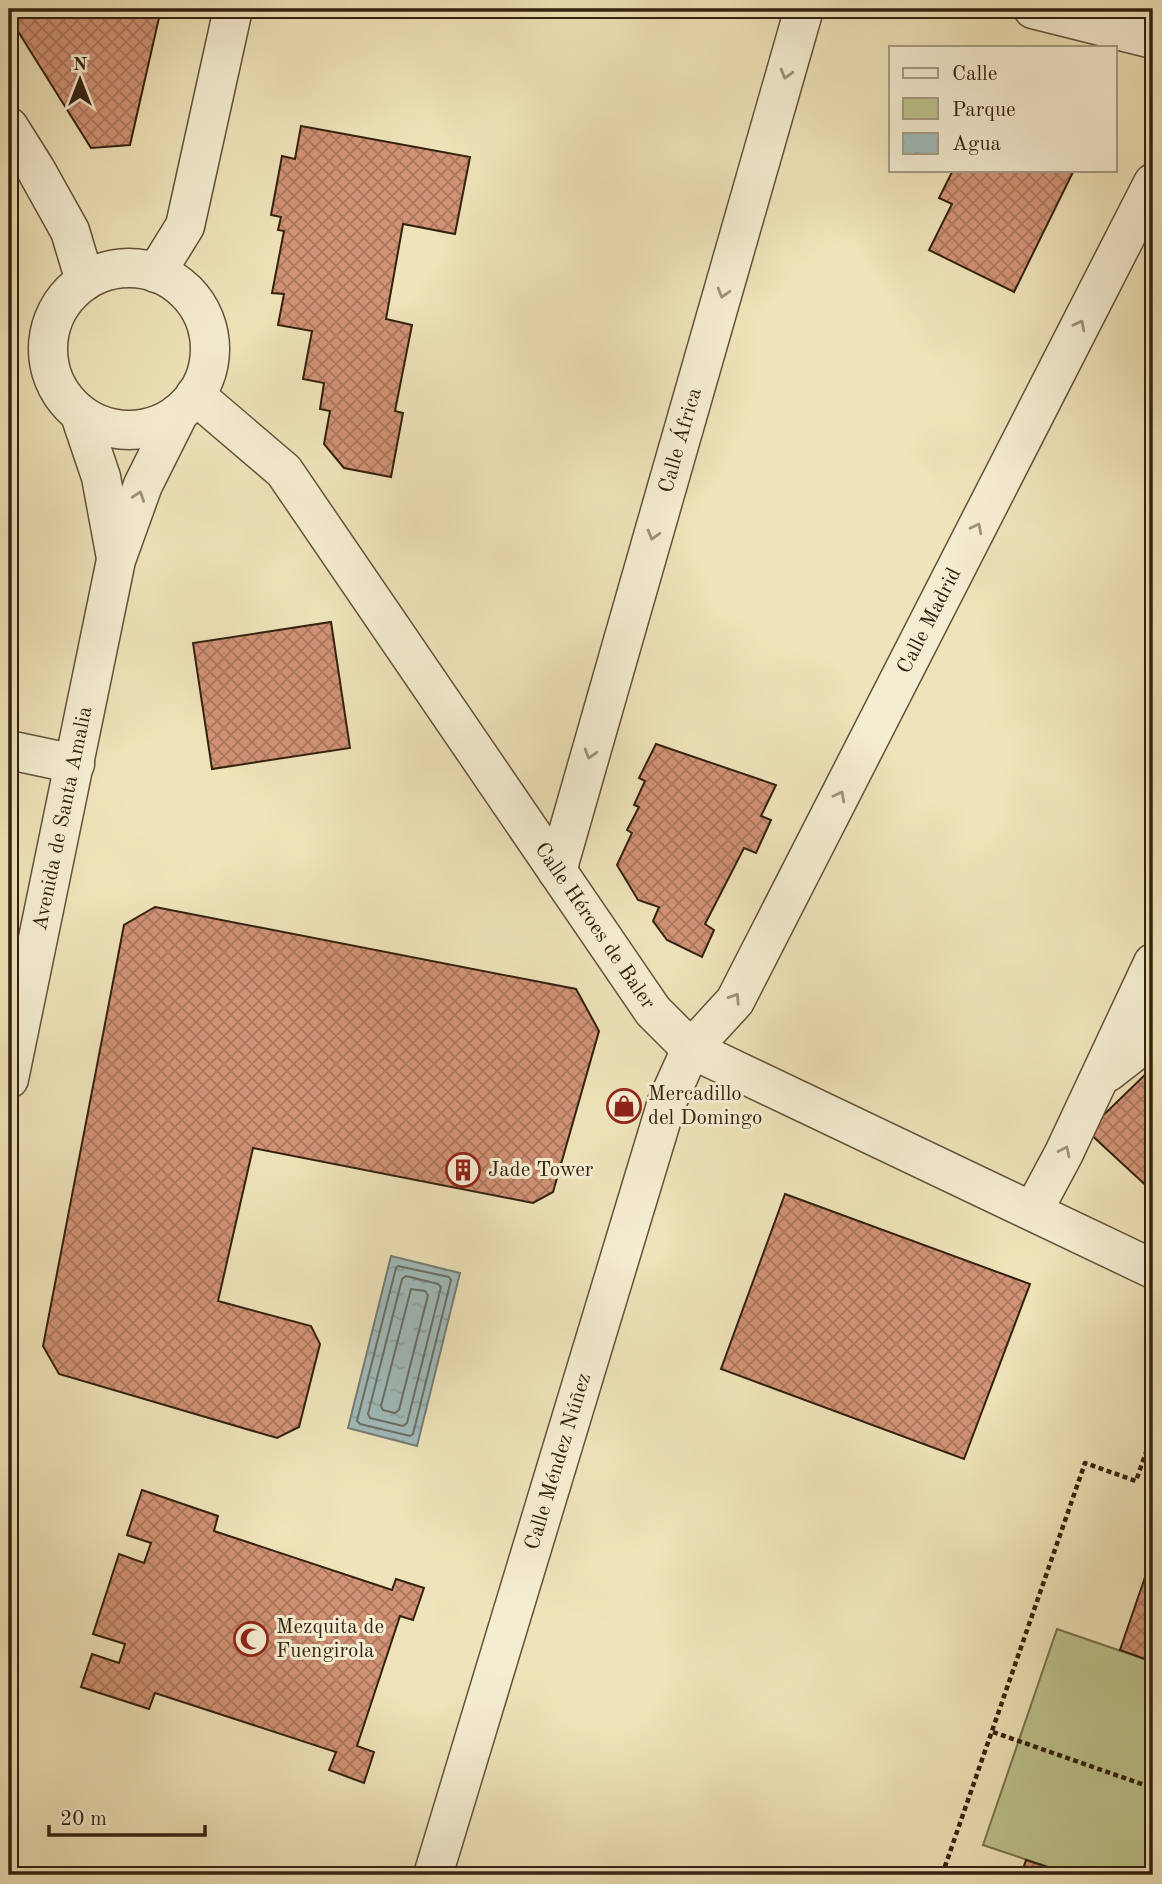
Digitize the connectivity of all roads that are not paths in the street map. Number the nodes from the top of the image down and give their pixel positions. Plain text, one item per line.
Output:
1 (233, 9) edge
2 (804, 9) edge
3 (1033, 9) edge
4 (1153, 39) edge
5 (9, 127) edge
6 (1153, 183) edge
7 (156, 273) junction
8 (85, 281) junction
9 (187, 404) junction
10 (80, 415) junction
11 (116, 560) junction
12 (9, 750) edge
13 (75, 764) junction
14 (557, 871) junction
15 (1153, 963) edge
16 (1153, 1031) edge
17 (691, 1049) junction
18 (9, 1079) edge
19 (1096, 1083) junction
20 (1033, 1211) junction
21 (1153, 1269) edge
22 (433, 1875) edge

1 - 7 street
2 -> 14 street, Calle África
3 - 4 street
5 - 8 street
17 -> 6 street, Calle Madrid
7 - 8 street
7 - 9 street
8 - 10 street
9 - 10 street
11 -> 9 street, Avenida de Santa Amalia
9 - 14 street, Calle Héroes de Baler
10 - 11 street, Avenida de Santa Amalia
11 - 13 street, Avenida de Santa Amalia
12 - 13 street
13 - 18 street, Avenida de Santa Amalia
14 - 17 street, Calle Héroes de Baler
15 - 19 street
16 - 19 street
17 - 20 street, Calle Héroes de Baler
17 - 22 street, Calle Méndez Núñez
20 -> 19 street
20 - 21 street, Calle Héroes de Baler

